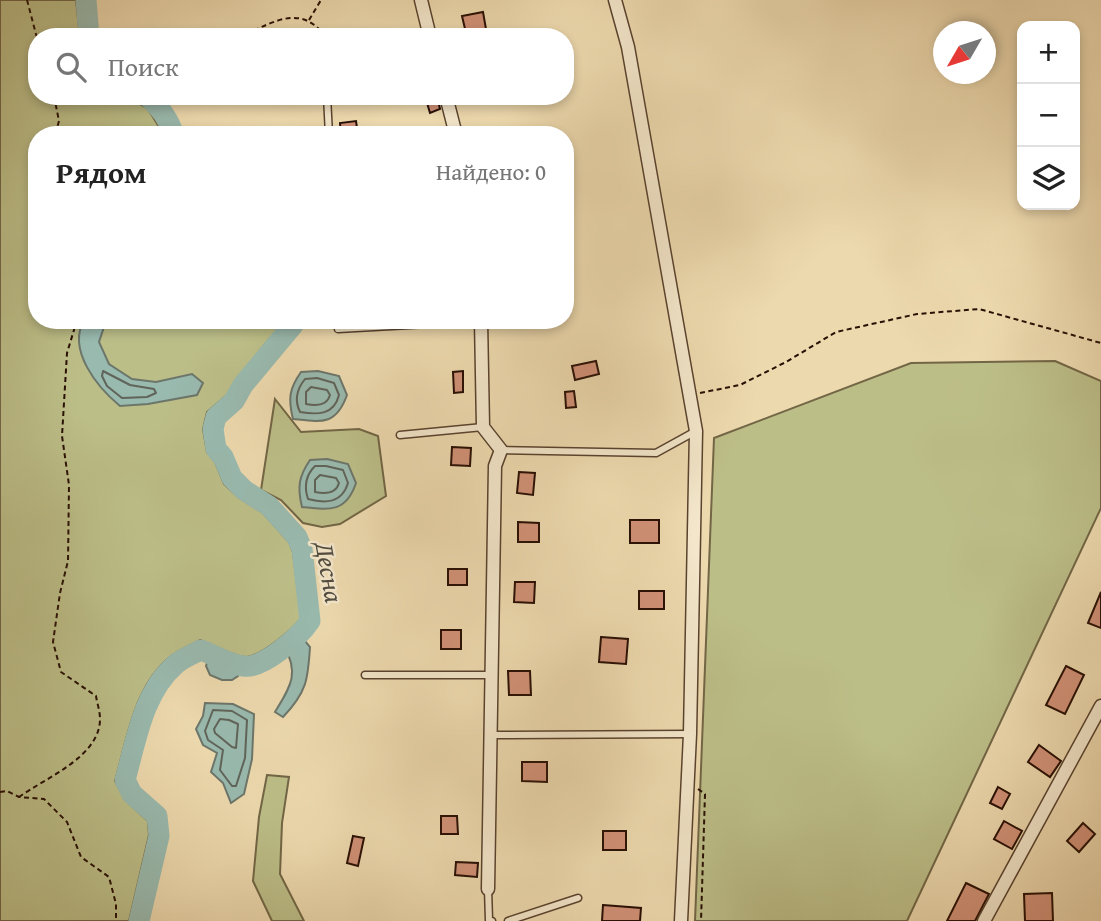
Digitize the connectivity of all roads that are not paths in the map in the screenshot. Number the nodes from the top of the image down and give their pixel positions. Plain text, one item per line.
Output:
1 (421, 0) edge
2 (615, 0) edge
3 (428, 28) edge
4 (327, 105) edge
5 (448, 105) edge
6 (329, 126) edge
7 (454, 126) edge
8 (481, 329) edge
9 (483, 427) junction
10 (696, 431) junction
11 (400, 435) dead end
12 (501, 450) junction
13 (365, 675) dead end
14 (491, 675) junction
15 (1101, 706) edge
16 (690, 733) junction
17 (490, 735) junction
18 (488, 889) joint
19 (579, 898) dead end
20 (492, 921) edge
21 (508, 921) edge
22 (681, 921) edge
23 (984, 921) edge

1 - 3 street
2 - 10 street
4 - 6 lane
5 - 7 street
8 - 9 street
9 - 11 lane
9 - 12 street
10 - 12 lane
10 - 16 street
12 - 14 street
13 - 14 lane
14 - 17 street
15 - 23 street
16 - 17 lane
16 - 22 street
17 - 18 street
18 - 20 lane
19 - 21 lane

